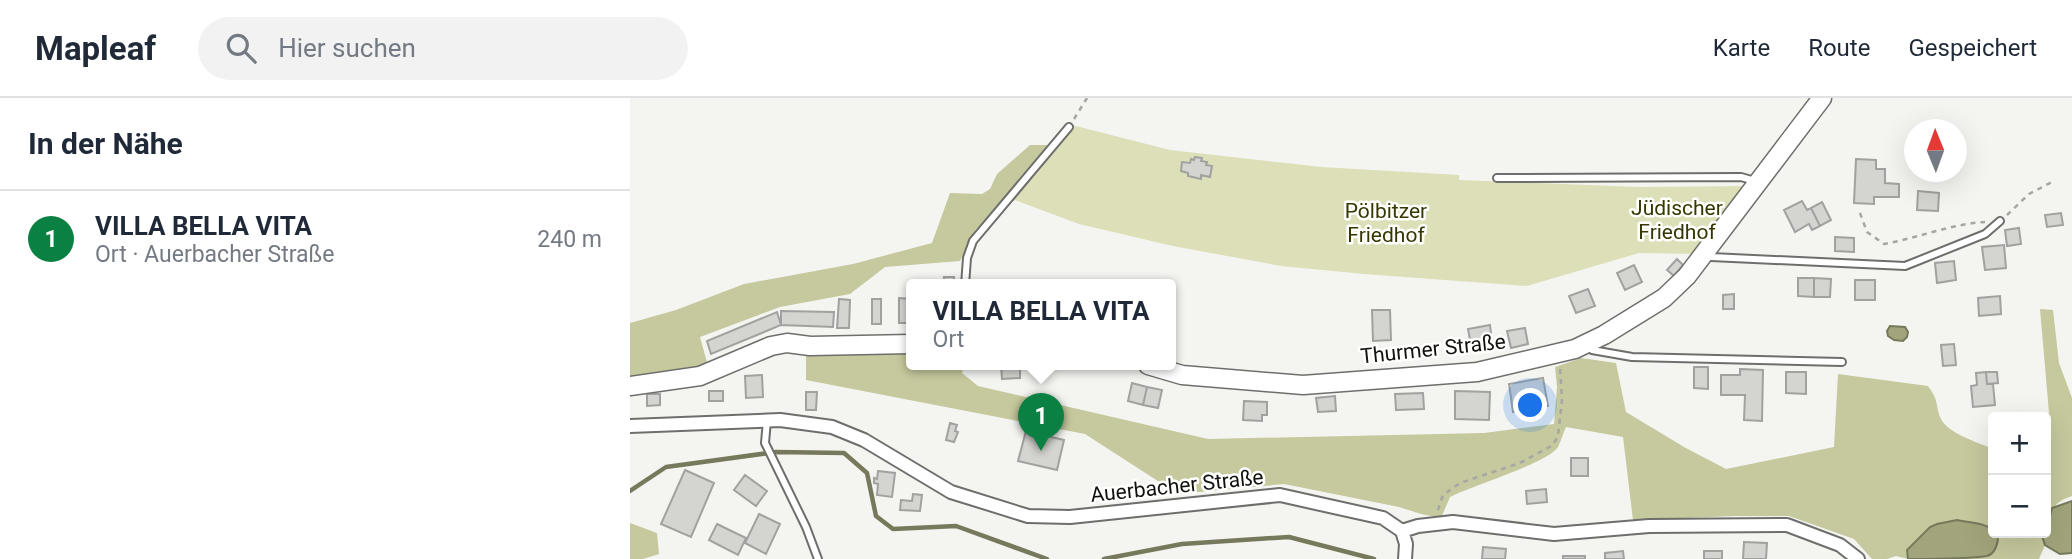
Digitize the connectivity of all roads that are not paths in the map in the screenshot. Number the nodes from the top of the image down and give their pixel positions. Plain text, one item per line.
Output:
1 (1822, 98) edge
2 (1069, 127) road end
3 (1497, 178) dead end
4 (1756, 182) junction
5 (2000, 221) road end
6 (1703, 254) junction
7 (965, 279) edge
8 (906, 344) edge
9 (1586, 344) junction
10 (1842, 362) dead end
11 (1165, 370) edge
12 (630, 386) edge
13 (767, 420) junction
14 (630, 426) edge
15 (1402, 531) junction
16 (817, 559) edge
17 (1405, 559) edge
18 (1858, 559) edge

1 - 4 street, Thurmer Straße
2 - 7 lane
3 - 4 lane
4 - 6 street, Thurmer Straße
5 - 6 lane
6 - 9 street, Thurmer Straße
8 - 12 street
9 - 10 lane
9 - 11 street, Thurmer Straße
13 - 14 street, Auerbacher Straße
13 - 15 street, Auerbacher Straße
13 - 16 lane
15 - 17 street
15 - 18 street

